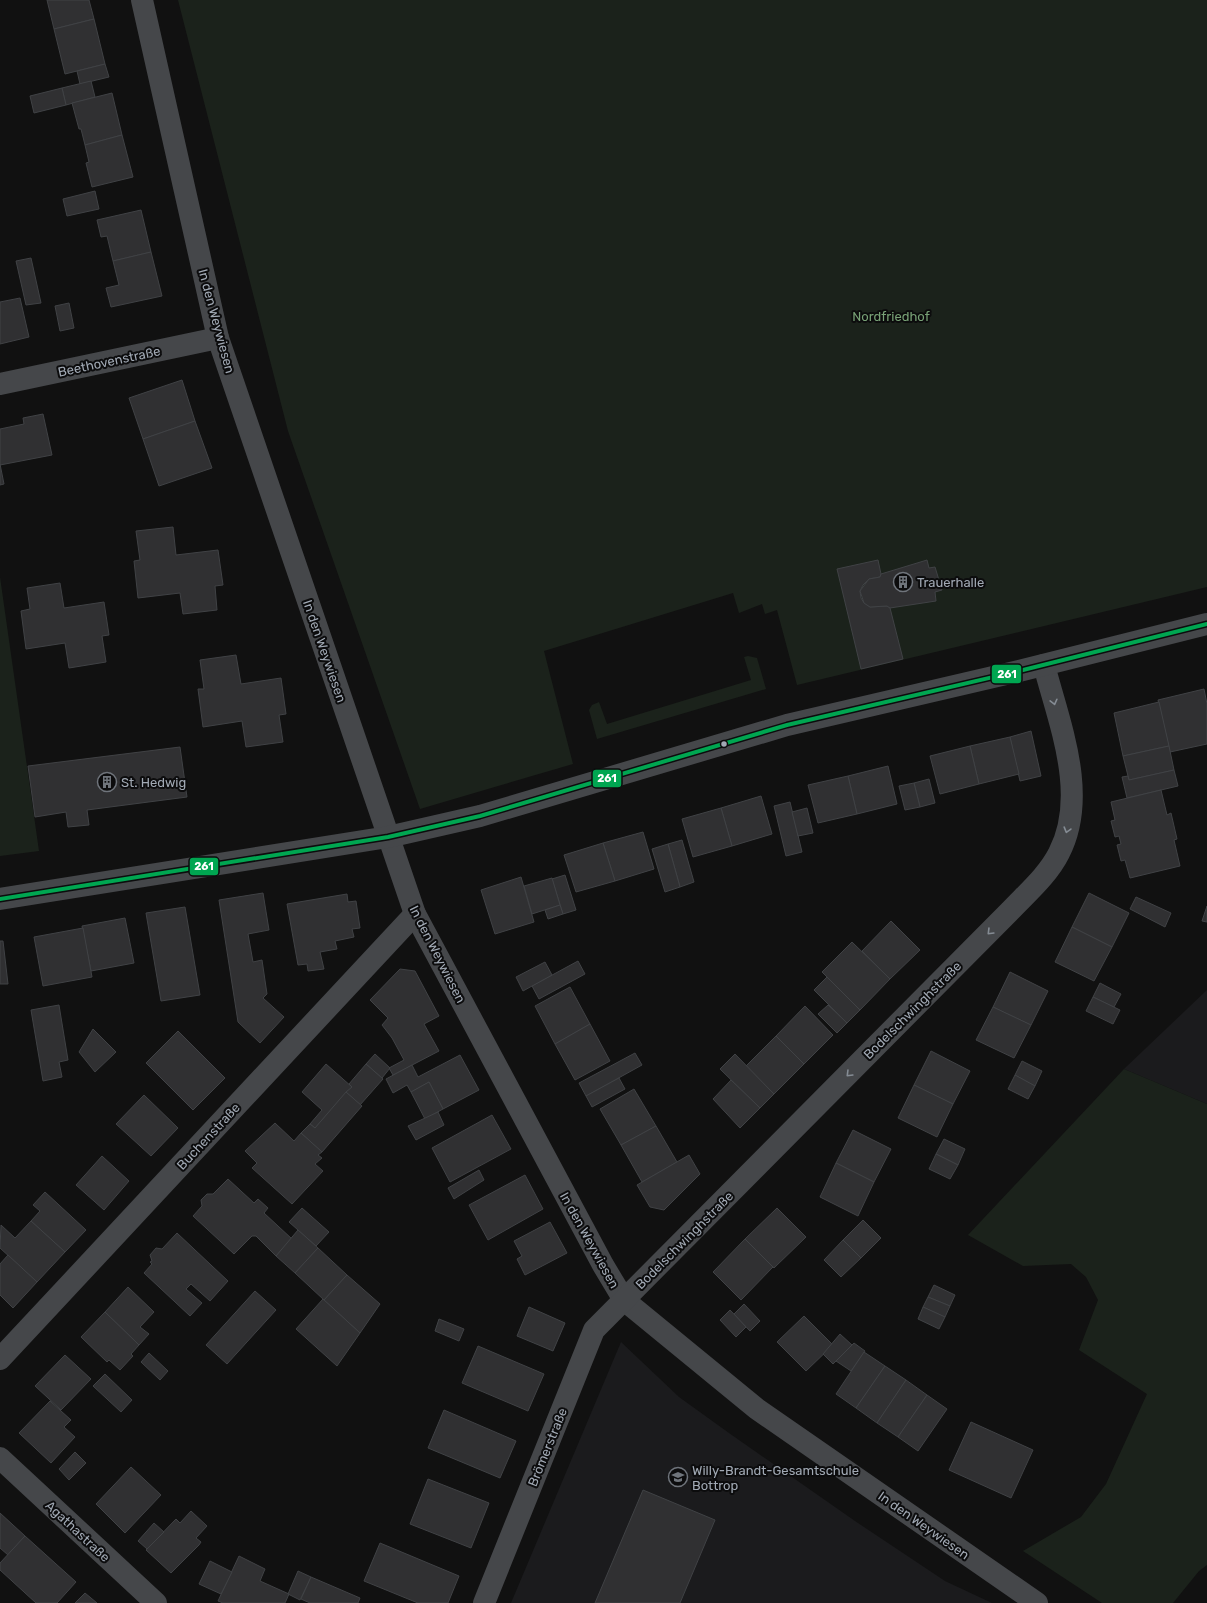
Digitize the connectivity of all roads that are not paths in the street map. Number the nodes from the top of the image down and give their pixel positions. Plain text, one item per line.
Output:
1 (142, 0) edge
2 (218, 338) junction
3 (0, 384) edge
4 (1207, 624) edge
5 (1044, 665) junction
6 (388, 837) junction
7 (0, 899) edge
8 (416, 914) junction
9 (624, 1300) junction
10 (0, 1359) edge
11 (0, 1458) edge
12 (156, 1603) edge
13 (484, 1603) edge
14 (1037, 1603) edge

1 - 2 street, In den Weywiesen
2 - 3 street, Beethovenstraße
2 - 6 street, In den Weywiesen
4 - 5 street
5 - 6 street
5 -> 9 street, Bodelschwinghstraße
6 - 7 street
6 - 8 street, In den Weywiesen
8 - 9 street, In den Weywiesen
8 - 10 street, Buchenstraße
9 - 13 street, Brömerstraße
9 - 14 street, In den Weywiesen
11 - 12 street, Agathastraße

